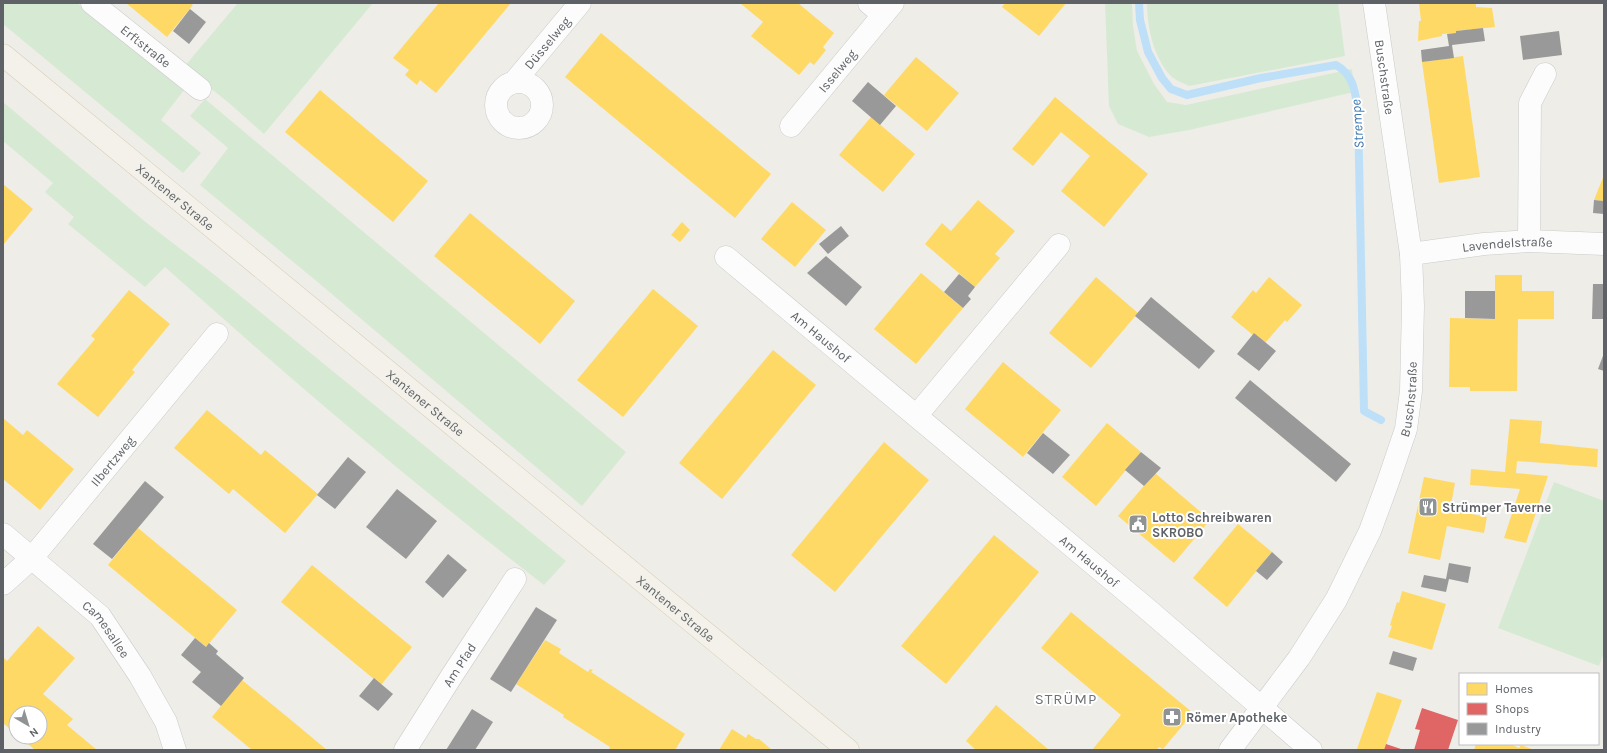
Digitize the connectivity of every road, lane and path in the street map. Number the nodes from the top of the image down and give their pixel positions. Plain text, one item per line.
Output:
1 (92, 3) edge
2 (580, 3) edge
3 (1374, 3) edge
4 (882, 7) edge
5 (3, 54) edge
6 (1545, 74) dead end
7 (515, 81) dead end
8 (200, 89) dead end
9 (791, 126) dead end
10 (1529, 241) junction
11 (1604, 244) edge
12 (1059, 245) dead end
13 (1411, 254) junction
14 (726, 257) dead end
15 (217, 334) dead end
16 (917, 415) junction
17 (3, 534) edge
18 (32, 558) junction
19 (515, 579) dead end
20 (3, 584) edge
21 (1262, 708) junction
22 (175, 750) edge
23 (405, 750) edge
24 (848, 750) edge
25 (1230, 750) edge
26 (1310, 750) edge

1 - 8 street, Erftstraße
2 - 7 street, Düsselweg
3 - 13 street, Buschstraße
4 - 9 street, Isselweg
5 - 24 main road, Xantener Straße
6 - 10 street
10 - 11 street, Lavendelstraße
10 - 13 street, Lavendelstraße
12 - 16 street
13 - 21 street, Buschstraße
14 - 16 street, Am Haushof
15 - 18 street, Ilbertzweg
16 - 21 street, Am Haushof
17 - 18 street, Camesallee
18 - 20 street, Ilbertzweg
18 - 22 street, Camesallee
19 - 23 street, Am Pfad
21 - 25 street, Buschstraße
21 - 26 street, Am Haushof

